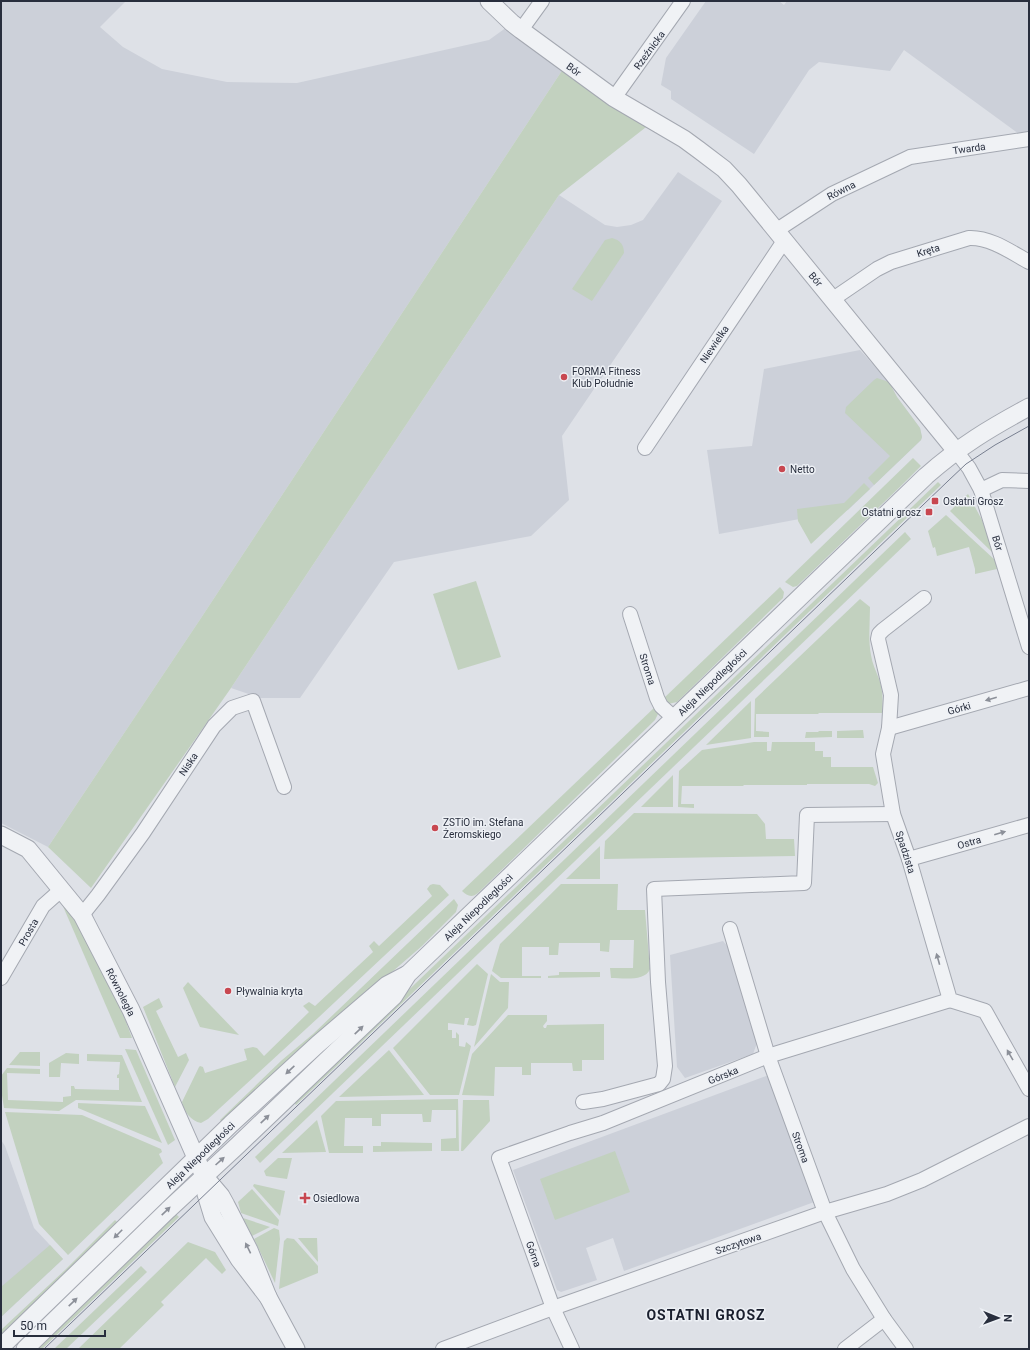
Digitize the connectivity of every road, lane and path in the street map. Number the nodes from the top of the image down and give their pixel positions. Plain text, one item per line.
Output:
1 (489, 1) edge
2 (542, 1) edge
3 (683, 1) edge
4 (520, 30) junction
5 (614, 98) junction
6 (1029, 139) edge
7 (910, 157) joint
8 (781, 236) junction
9 (1029, 262) edge
10 (833, 299) junction
11 (1029, 408) edge
12 (645, 448) dead end
13 (956, 450) junction
14 (1029, 481) edge
15 (981, 490) junction
16 (924, 598) dead end
17 (630, 614) dead end
18 (1029, 647) edge
19 (1029, 688) edge
20 (674, 718) junction
21 (889, 728) junction
22 (284, 787) dead end
23 (893, 814) junction
24 (1029, 825) edge
25 (1, 834) edge
26 (909, 859) junction
27 (61, 890) junction
28 (82, 915) junction
29 (730, 929) dead end
30 (408, 974) junction
31 (1, 978) edge
32 (950, 1000) junction
33 (768, 1056) junction
34 (1029, 1089) edge
35 (582, 1102) dead end
36 (1029, 1126) edge
37 (499, 1158) joint
38 (196, 1159) junction
39 (204, 1176) junction
40 (825, 1212) junction
41 (553, 1308) junction
42 (884, 1319) junction
43 (1, 1347) edge
44 (25, 1349) edge
45 (296, 1349) edge
46 (443, 1349) edge
47 (572, 1349) edge
48 (845, 1349) edge
49 (906, 1349) edge

1 - 4 street, Bór
2 - 4 street
3 - 5 street, Rzeźnicka
4 - 5 street, Bór
5 - 8 street, Bór
6 - 7 street, Twarda
7 - 8 street, Równa
8 - 10 street, Bór
8 - 12 street, Niewielka
9 - 10 street, Kręta
10 - 13 street, Bór
11 - 13 street, Aleja Niepodległości
13 - 15 street, Bór
13 - 20 street, Aleja Niepodległości
14 - 15 street
15 - 18 street, Bór
16 - 21 street, Spadzista
17 - 20 street, Stroma
19 -> 21 street, Górki
20 - 30 street, Aleja Niepodległości
21 - 23 street, Spadzista
22 - 28 street, Niska
23 - 26 street, Spadzista
23 - 35 street
26 -> 24 street, Ostra
25 - 27 street, Równoległa
32 -> 26 street, Spadzista
27 - 28 street, Równoległa
27 - 31 street, Prosta
28 - 38 street, Równoległa
29 - 33 street, Stroma
30 -> 38 street, Aleja Niepodległości
39 -> 30 street, Aleja Niepodległości
32 - 33 street, Górska
34 -> 32 street
33 - 37 street, Górska
33 - 40 street, Stroma
36 - 40 street, Szczytowa
37 - 41 street, Górna
38 - 39 street, Równoległa
38 -> 43 street, Aleja Niepodległości
44 -> 39 street, Aleja Niepodległości
39 - 45 street, Równoległa
40 - 41 street, Szczytowa
40 - 42 street, Stroma
41 - 46 street, Szczytowa
41 - 47 street, Górna
42 - 48 street
42 - 49 street, Stroma

